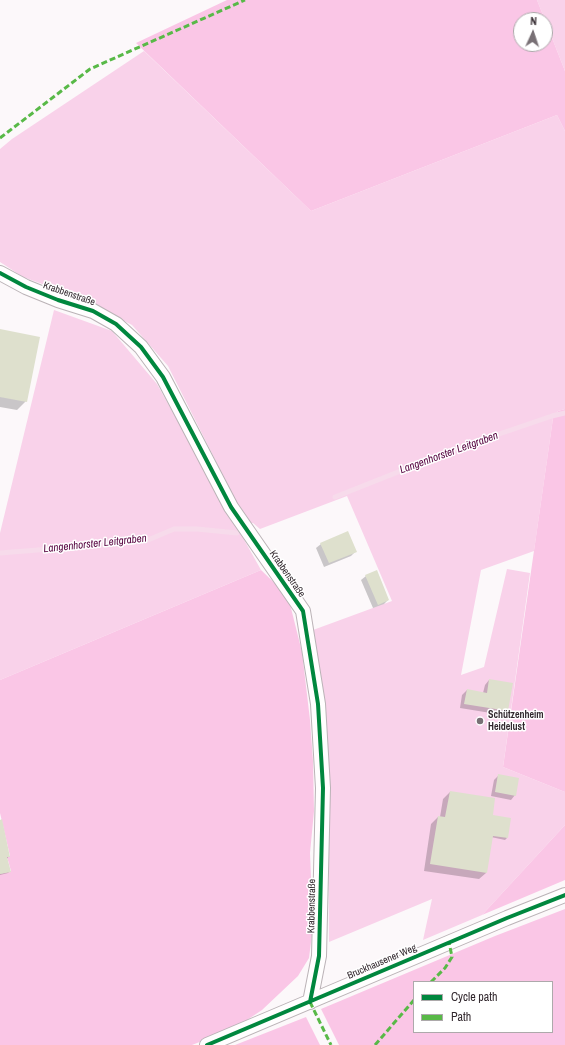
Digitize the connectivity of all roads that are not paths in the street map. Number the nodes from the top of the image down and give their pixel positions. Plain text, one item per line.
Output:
1 (0, 273) edge
2 (565, 895) edge
3 (310, 1002) junction
4 (207, 1045) edge

1 - 3 street, Krabbenstraße
2 - 3 street, Bruckhausener Weg
3 - 4 street, Bruckhausener Weg

